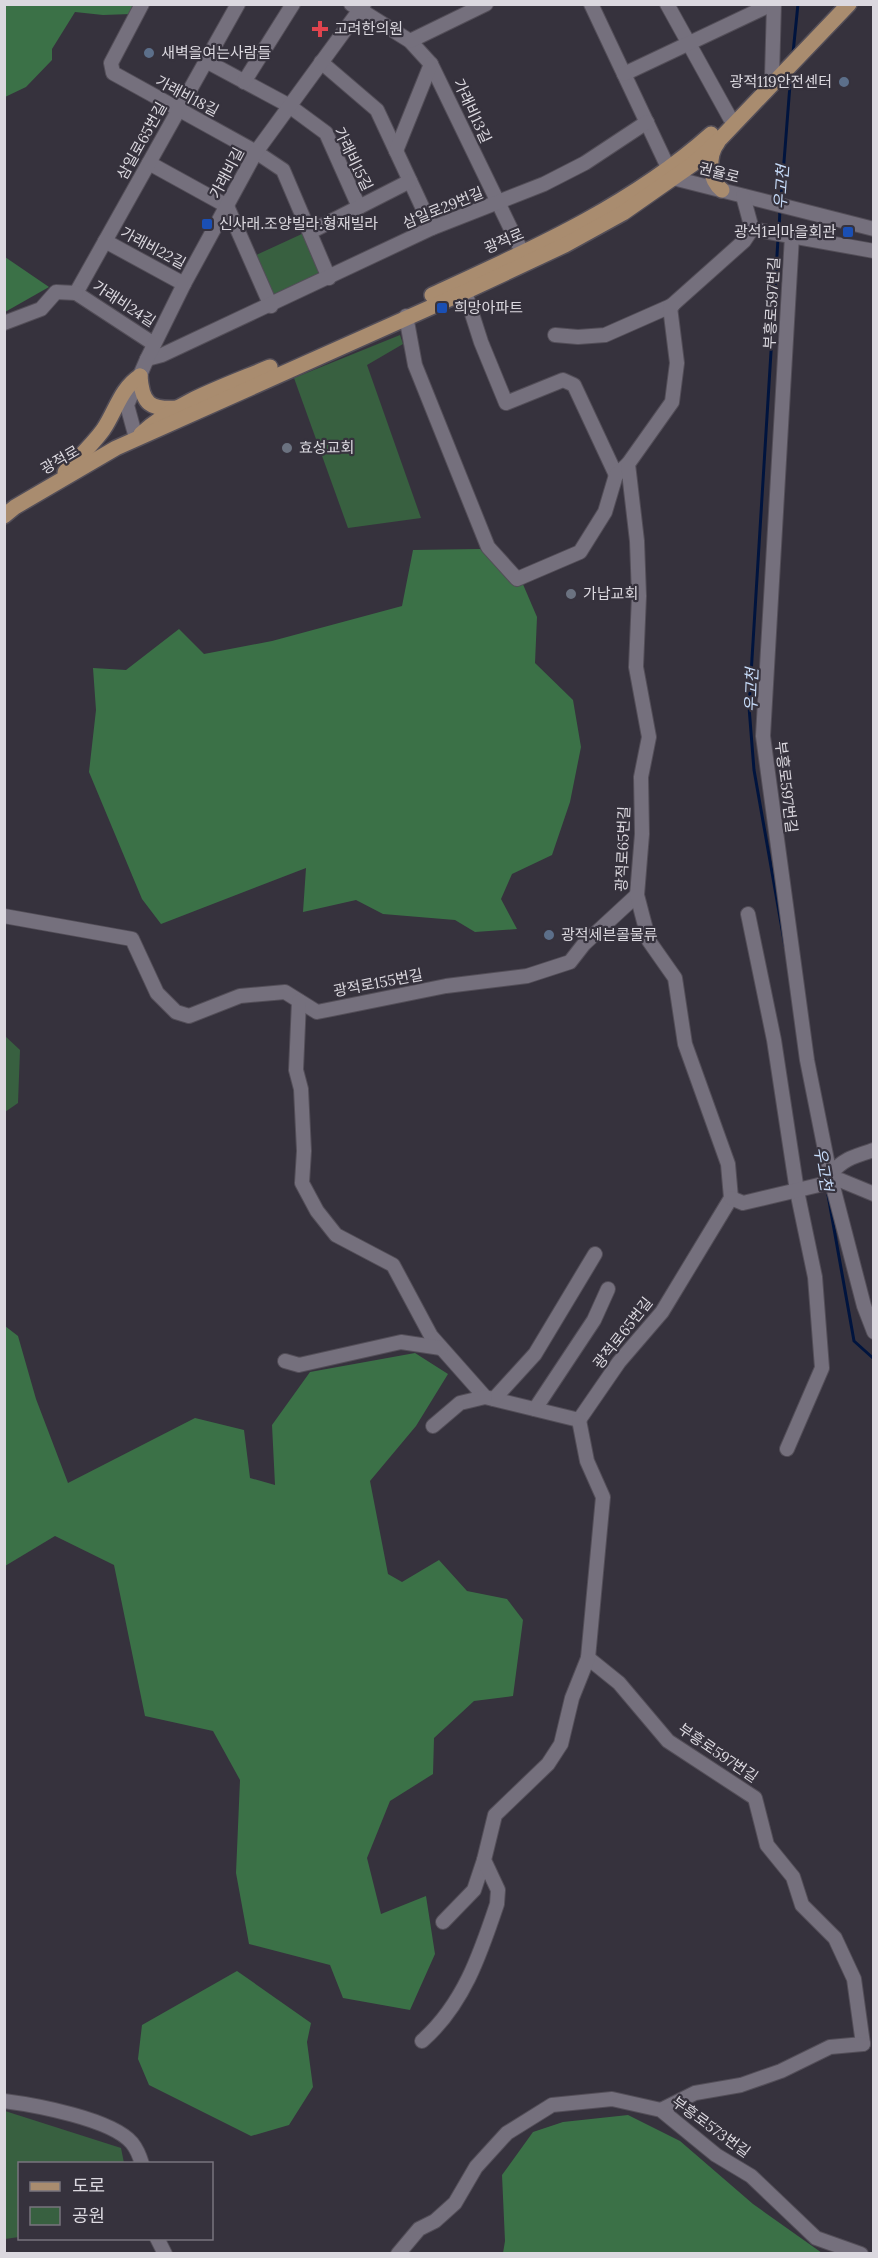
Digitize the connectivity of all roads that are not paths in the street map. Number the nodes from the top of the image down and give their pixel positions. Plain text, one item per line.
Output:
1 (142, 4) edge
2 (238, 4) edge
3 (293, 4) edge
4 (486, 4) edge
5 (591, 4) edge
6 (667, 4) edge
7 (740, 4) edge
8 (773, 4) edge
9 (838, 4) edge
10 (849, 4) edge
11 (358, 6) edge
12 (461, 9) edge
13 (746, 17) junction
14 (410, 41) junction
15 (688, 44) junction
16 (805, 46) junction
17 (206, 61) junction
18 (321, 62) junction
19 (431, 64) junction
20 (624, 74) junction
21 (776, 75) junction
22 (244, 82) junction
23 (288, 105) junction
24 (179, 110) junction
25 (730, 118) junction
26 (647, 122) junction
27 (721, 138) junction
28 (396, 151) junction
29 (256, 152) junction
30 (149, 164) junction
31 (671, 174) junction
32 (410, 182) junction
33 (722, 190) junction
34 (750, 197) junction
35 (498, 204) junction
36 (227, 206) junction
37 (359, 207) junction
38 (432, 228) junction
39 (873, 229) edge
40 (759, 230) junction
41 (310, 232) junction
42 (789, 235) junction
43 (105, 241) junction
44 (873, 251) edge
45 (523, 254) junction
46 (330, 278) junction
47 (184, 284) junction
48 (465, 292) junction
49 (76, 293) junction
50 (673, 305) junction
51 (271, 306) junction
52 (406, 316) junction
53 (4, 323) edge
54 (555, 335) dead end
55 (154, 344) junction
56 (147, 359) junction
57 (140, 376) junction
58 (181, 408) junction
59 (136, 438) junction
60 (628, 464) junction
61 (616, 475) junction
62 (54, 484) junction
63 (4, 516) edge
64 (637, 895) junction
65 (748, 914) dead end
66 (4, 916) edge
67 (299, 1001) junction
68 (873, 1150) edge
69 (830, 1180) junction
70 (799, 1190) junction
71 (873, 1194) edge
72 (731, 1198) junction
73 (595, 1254) dead end
74 (608, 1289) dead end
75 (873, 1332) edge
76 (441, 1348) junction
77 (285, 1361) dead end
78 (490, 1398) junction
79 (535, 1409) junction
80 (579, 1420) junction
81 (433, 1426) dead end
82 (787, 1449) dead end
83 (588, 1658) junction
84 (484, 1860) junction
85 (443, 1922) dead end
86 (422, 2041) dead end
87 (868, 2046) edge
88 (4, 2101) edge
89 (662, 2110) junction
90 (142, 2162) edge
91 (398, 2253) edge
92 (861, 2253) edge

1 - 24 street, 가래비18길
2 - 17 street, 삼일로65번길
3 - 22 street
4 - 12 street
5 - 20 street
6 - 15 street
7 - 13 street
8 - 13 street
8 - 21 street
9 - 16 main road
10 - 16 main road
11 - 14 street, 가래비13길
11 - 18 street, 가래비길
12 - 14 street
13 - 15 street
14 - 19 street, 가래비13길
15 - 20 street
15 - 25 street
16 - 21 main road
17 - 22 street, 가래비15길
17 - 24 street, 삼일로65번길
18 - 23 street, 가래비길
18 - 28 street
19 - 28 street
19 - 35 street, 가래비13길
20 - 26 street
21 - 25 main road, 광적로
21 - 27 main road, 광적로
22 - 23 street, 가래비15길
23 - 29 street, 가래비길
23 - 37 street, 가래비15길
24 - 29 street, 가래비18길
24 - 30 street, 삼일로65번길
25 - 31 main road, 광적로
26 - 31 street
26 - 35 street, 삼일로29번길
27 - 31 main road, 광적로
27 - 33 main road
28 - 32 street
29 - 36 street, 가래비길
29 - 41 street, 가래비18길
30 - 36 street
30 - 43 street, 삼일로65번길
31 - 33 street, 권율로
31 - 45 main road, 광적로
31 - 48 main road, 광적로
32 - 37 street
32 - 38 street
33 - 34 street, 권율로
34 - 39 street, 권율로
34 - 40 street
35 - 38 street, 삼일로29번길
35 - 45 street, 가래비13길
36 - 47 street, 가래비길
36 - 51 street
37 - 41 street
38 - 46 street, 삼일로29번길
40 - 42 street
40 - 50 street
41 - 46 street, 가래비18길
42 - 44 street
42 - 69 street, 부흥로597번길
43 - 47 street, 가래비22길
43 - 49 street, 삼일로65번길
45 - 58 main road, 광적로
46 - 51 street, 삼일로29번길
47 - 55 street, 가래비길
48 - 52 main road, 광적로
48 - 61 street
49 - 53 street
49 - 55 street, 가래비24길
50 - 54 street
50 - 60 street
51 - 56 street, 삼일로29번길
52 - 59 main road, 광적로
52 - 61 street
55 - 56 street, 가래비길
56 - 57 street, 가래비길
57 - 58 main road
57 - 59 street, 가래비길
57 - 62 main road
58 - 59 main road, 광적로
59 - 62 main road, 광적로
60 - 61 street
60 - 64 street, 광적로65번길
62 - 63 main road, 광적로
64 - 67 street, 광적로155번길
64 - 72 street, 광적로65번길
65 - 70 street
66 - 67 street, 광적로155번길
67 - 76 street
68 - 69 street
69 - 70 street
69 - 71 street
69 - 75 street, 부흥로597번길
70 - 72 street
70 - 82 street
72 - 80 street, 광적로65번길
73 - 78 street
74 - 79 street, 광적로65번길
76 - 77 street
76 - 78 street
78 - 79 street
78 - 81 street
79 - 80 street
80 - 83 street
83 - 84 street
83 - 87 street, 부흥로597번길
84 - 85 street
84 - 86 street
87 - 89 street
88 - 90 street
89 - 91 street, 부흥로573번길
89 - 92 street, 부흥로573번길

